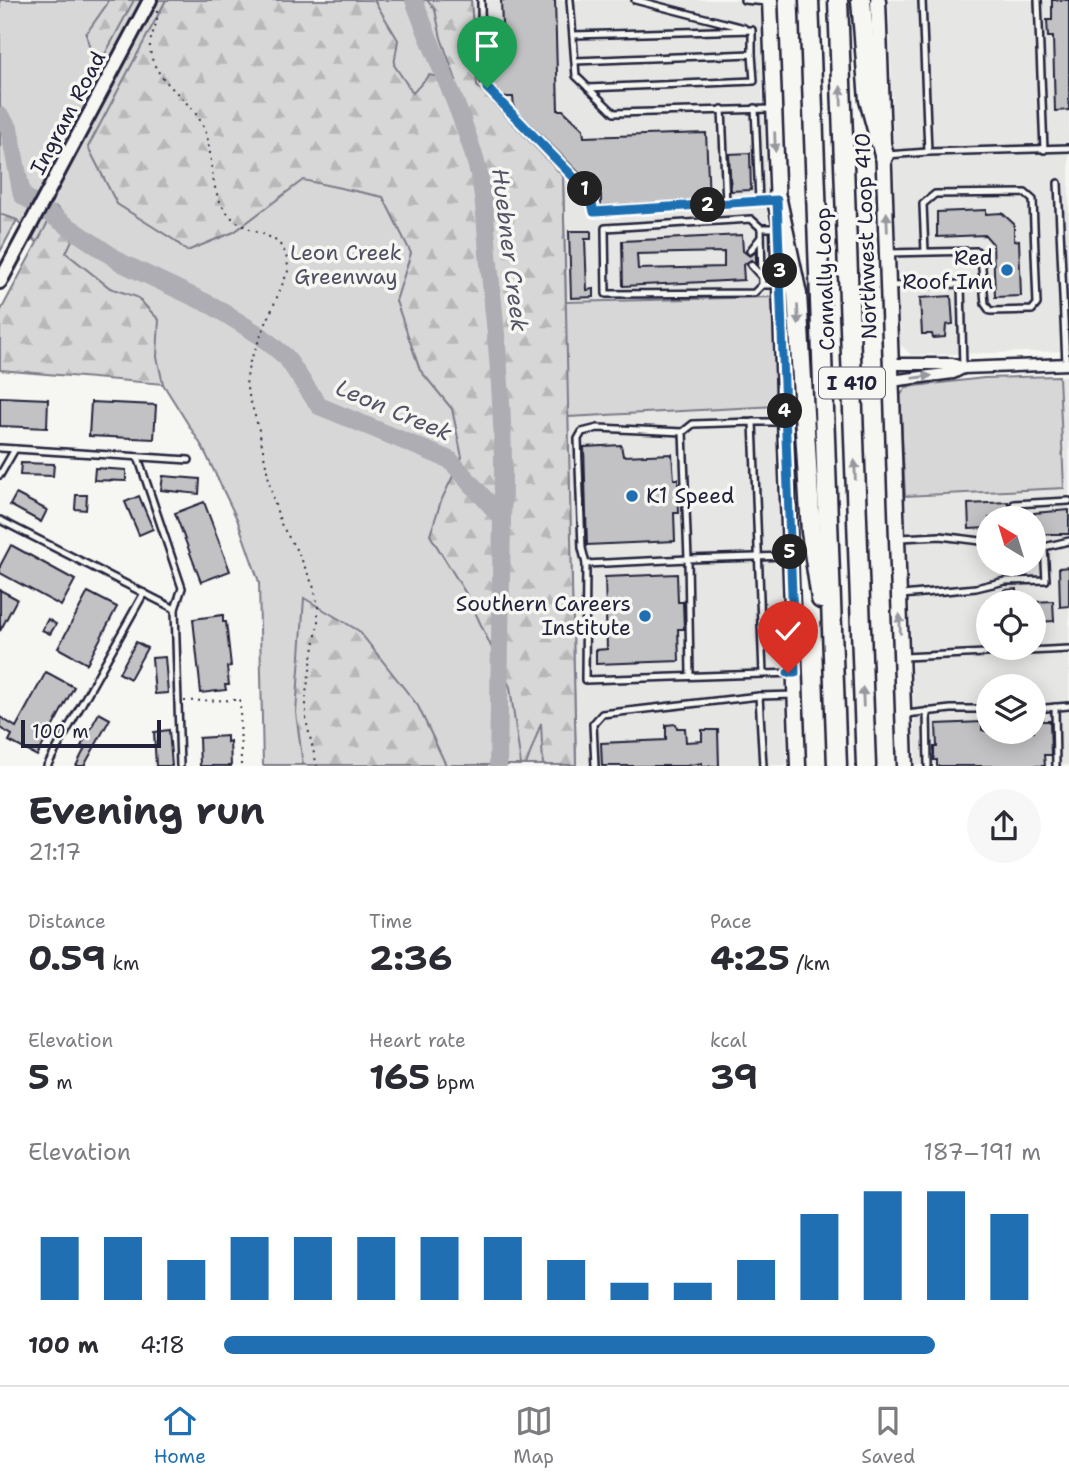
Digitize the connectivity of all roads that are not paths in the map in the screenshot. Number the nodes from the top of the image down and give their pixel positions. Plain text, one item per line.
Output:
1 (481, 0) edge
2 (570, 0) edge
3 (635, 0) edge
4 (809, 0) edge
5 (838, 0) edge
6 (861, 0) edge
7 (878, 0) edge
8 (922, 0) edge
9 (1038, 0) edge
10 (749, 1) edge
11 (770, 1) edge
12 (154, 4) edge
13 (752, 30) junction
14 (573, 35) junction
15 (752, 54) junction
16 (575, 61) junction
17 (588, 88) junction
18 (755, 108) junction
19 (722, 109) junction
20 (774, 109) junction
21 (1069, 148) edge
22 (1044, 150) junction
23 (928, 152) junction
24 (884, 155) junction
25 (1058, 183) dead end
26 (777, 200) junction
27 (759, 201) junction
28 (726, 204) junction
29 (761, 228) junction
30 (778, 228) junction
31 (761, 237) junction
32 (750, 251) dead end
33 (925, 252) junction
34 (888, 253) junction
35 (751, 265) dead end
36 (762, 278) junction
37 (0, 282) edge
38 (762, 285) junction
39 (780, 285) junction
40 (889, 285) junction
41 (890, 363) junction
42 (1068, 364) edge
43 (963, 368) junction
44 (891, 381) junction
45 (752, 422) junction
46 (786, 422) junction
47 (683, 432) junction
48 (0, 448) edge
49 (15, 449) junction
50 (138, 457) junction
51 (189, 460) dead end
52 (0, 475) edge
53 (1069, 501) edge
54 (1014, 506) edge
55 (1, 521) edge
56 (897, 538) junction
57 (976, 540) edge
58 (1069, 541) edge
59 (1046, 547) edge
60 (790, 556) junction
61 (758, 557) junction
62 (688, 559) junction
63 (586, 564) junction
64 (1046, 576) edge
65 (144, 593) junction
66 (899, 596) junction
67 (175, 609) junction
68 (1069, 649) edge
69 (901, 657) junction
70 (795, 673) junction
71 (763, 674) junction
72 (691, 676) junction
73 (834, 688) junction
74 (795, 695) junction
75 (759, 696) junction
76 (1069, 706) edge
77 (1046, 708) edge
78 (1055, 708) junction
79 (976, 709) edge
80 (927, 711) junction
81 (903, 714) junction
82 (47, 765) edge
83 (180, 765) edge
84 (595, 765) edge
85 (762, 765) edge
86 (798, 765) edge
87 (837, 765) edge
88 (866, 765) edge
89 (905, 765) edge
90 (928, 765) edge
91 (1056, 765) edge

1 - 28 lane
2 - 14 lane
3 - 13 lane
4 - 73 highway, Connally Loop / I 410
88 -> 5 highway, Connally Loop / I 410
6 - 24 highway
7 - 24 main road, Northwest Loop 410
8 - 23 lane
9 - 22 lane
10 - 11 lane
11 - 20 main road
12 - 37 street, Ingram Road
13 - 14 lane
13 - 15 lane
14 - 16 lane
15 - 16 lane
15 - 17 lane
16 - 17 lane
17 - 19 lane
18 - 19 lane
18 - 20 lane
18 - 27 lane
19 - 28 lane
20 -> 26 main road
21 - 22 lane
22 - 23 lane
23 - 24 lane
34 -> 24 main road, Northwest Loop 410
25 - 42 lane
26 - 27 lane
26 - 30 main road
26 -> 73 highway
27 - 28 lane
29 - 30 lane
29 - 31 lane
29 - 38 lane
30 - 39 main road
31 - 32 lane
31 - 36 lane
33 - 33 lane
33 - 34 lane
34 - 40 main road, Northwest Loop 410
35 - 36 lane
36 - 38 lane
38 - 39 lane
39 - 46 main road
40 - 41 main road, Northwest Loop 410
40 - 43 lane
41 - 43 street
41 - 44 main road, Northwest Loop 410
42 - 43 street
44 -> 43 street
44 - 56 main road, Northwest Loop 410
45 - 46 lane
45 - 47 lane
45 - 61 lane
46 - 60 main road
47 - 62 lane
47 - 63 lane
48 - 49 lane
49 - 50 lane
49 - 52 lane
50 - 51 lane
50 - 67 lane
53 - 54 lane
55 - 65 lane
56 - 57 lane
56 - 66 main road, Northwest Loop 410
58 - 59 lane
60 - 61 lane
60 - 70 main road
61 - 62 lane
61 - 71 lane
62 - 63 lane
62 - 72 lane
63 - 72 lane
64 - 66 lane
65 - 67 lane
65 - 82 lane
69 -> 66 main road, Northwest Loop 410
67 - 83 lane
68 - 69 lane
69 - 81 main road, Northwest Loop 410
70 - 71 lane
70 - 74 main road
71 - 72 lane
73 - 87 highway, Connally Loop / I 410
74 - 75 lane
74 - 86 main road
75 - 84 lane
75 - 85 lane
76 - 78 lane
77 - 78 lane
78 - 91 lane
79 - 80 lane
80 - 81 lane
80 - 90 lane
81 - 89 main road, Northwest Loop 410

